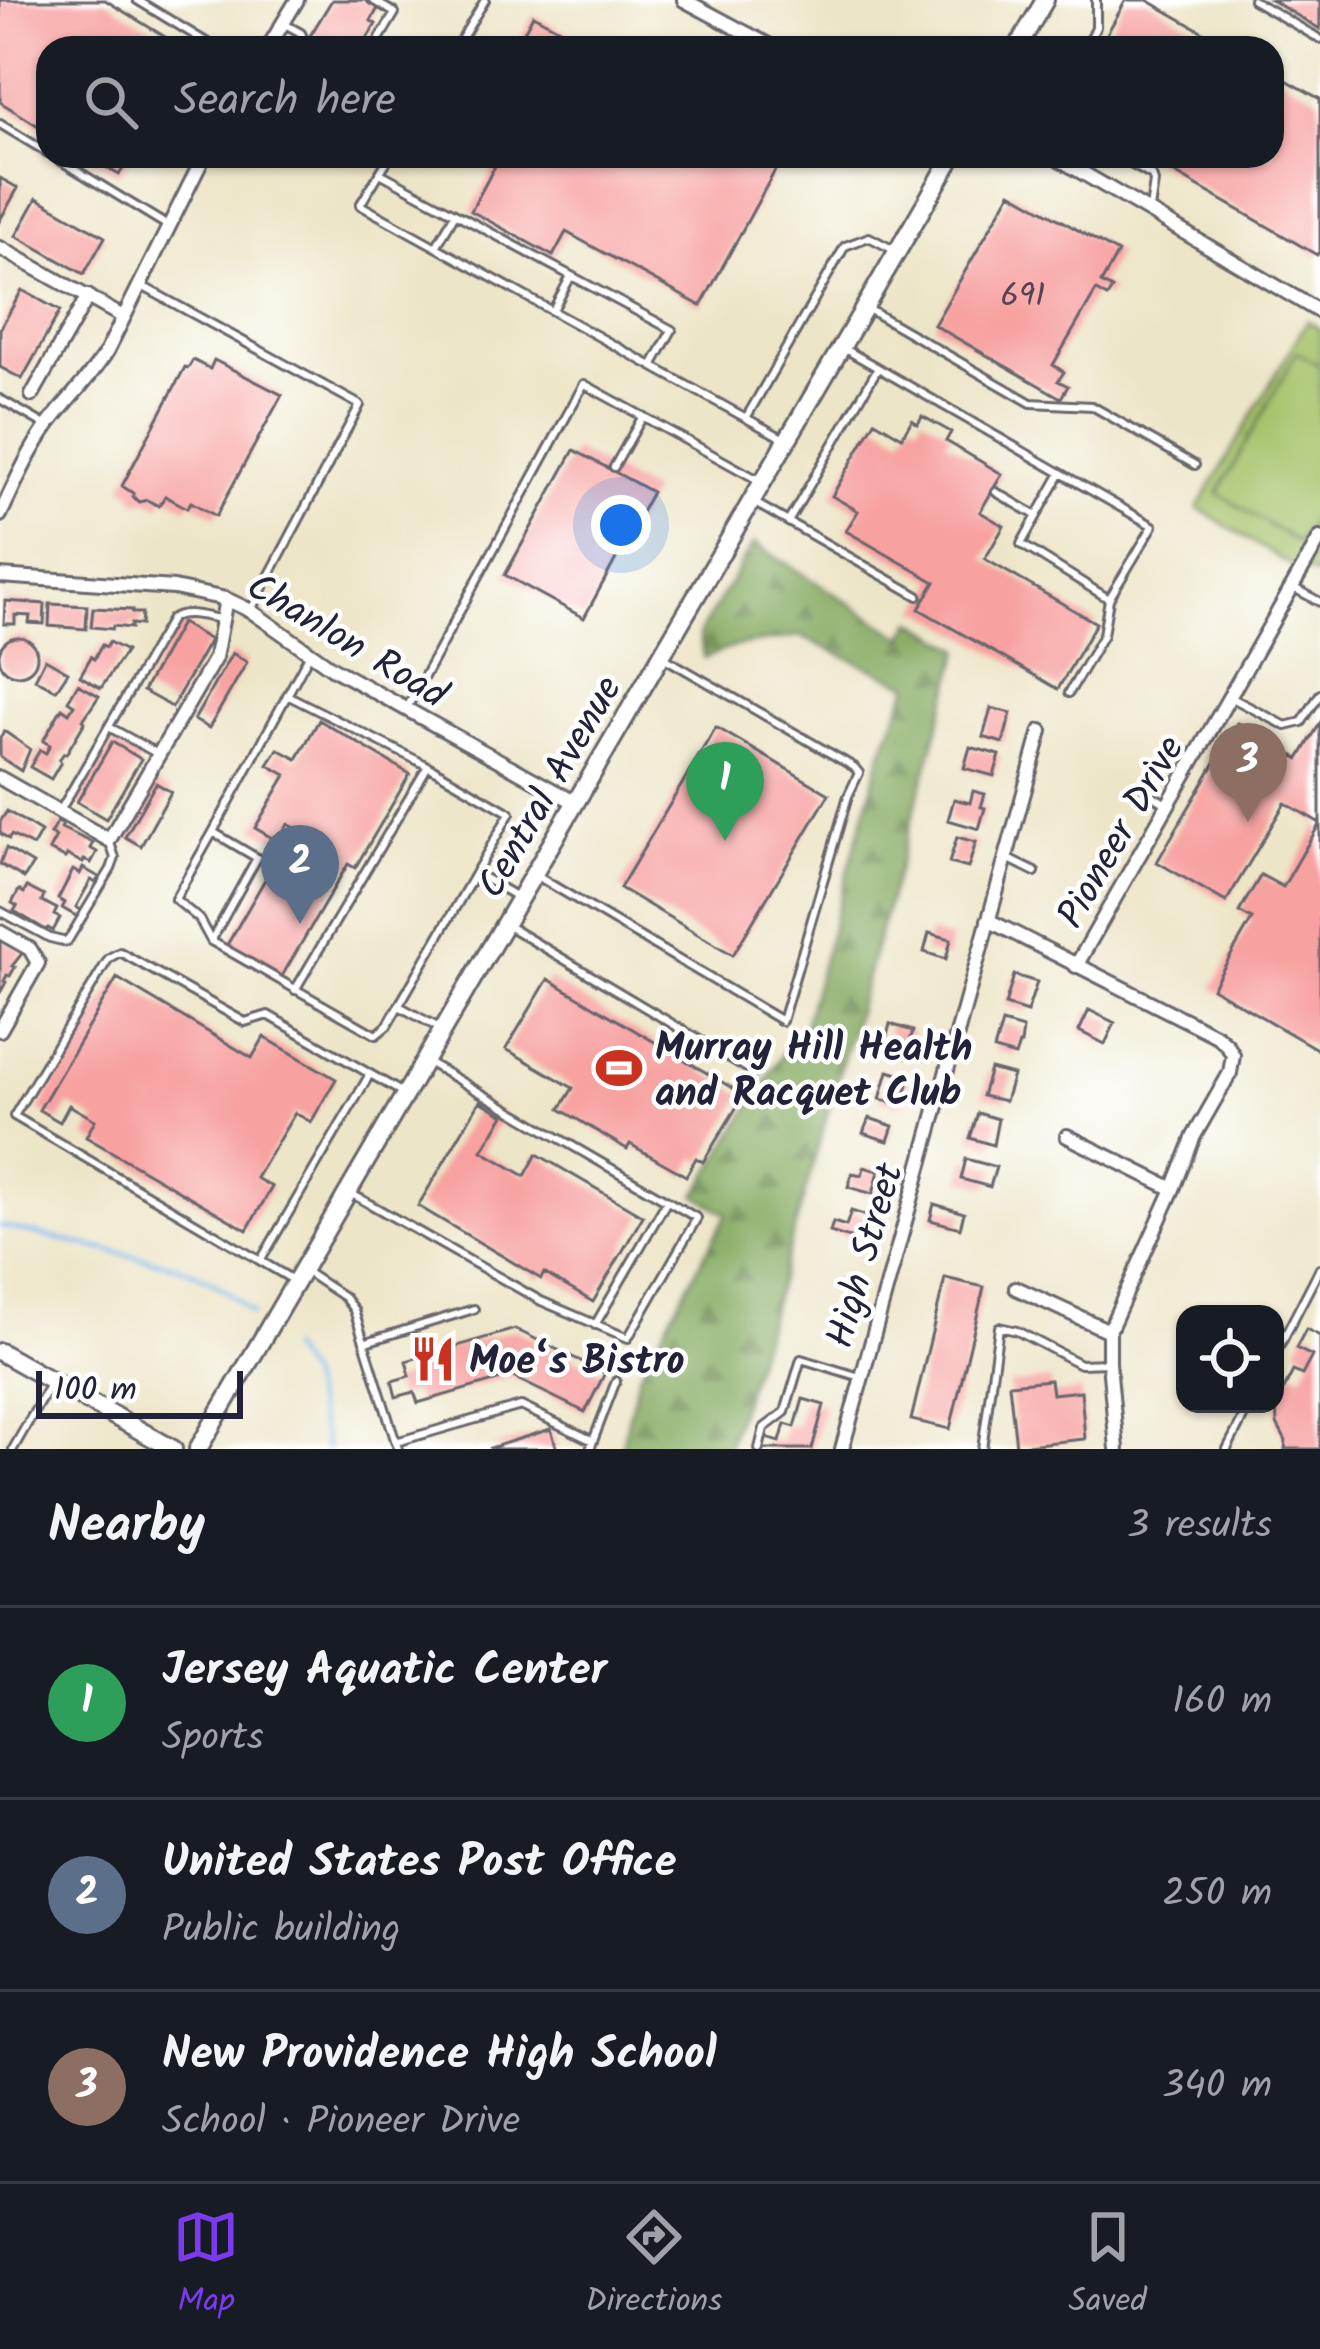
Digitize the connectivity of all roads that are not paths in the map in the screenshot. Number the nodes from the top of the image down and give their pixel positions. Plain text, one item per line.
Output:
1 (137, 0) edge
2 (298, 0) edge
3 (372, 0) edge
4 (485, 0) edge
5 (684, 0) edge
6 (1045, 0) edge
7 (1096, 0) edge
8 (1253, 0) edge
9 (284, 23) junction
10 (196, 36) edge
11 (276, 36) edge
12 (302, 36) edge
13 (381, 36) edge
14 (463, 36) edge
15 (752, 36) edge
16 (1023, 36) edge
17 (1092, 36) edge
18 (1320, 38) edge
19 (0, 124) edge
20 (36, 146) edge
21 (73, 168) edge
22 (198, 168) edge
23 (383, 168) edge
24 (946, 168) edge
25 (1084, 168) edge
26 (1138, 168) edge
27 (380, 173) junction
28 (1150, 211) junction
29 (455, 214) junction
30 (169, 226) junction
31 (436, 247) junction
32 (0, 248) edge
33 (897, 252) junction
34 (571, 276) junction
35 (139, 285) junction
36 (88, 296) junction
37 (865, 307) junction
38 (552, 311) junction
39 (1320, 311) edge
40 (124, 317) junction
41 (842, 347) junction
42 (652, 366) junction
43 (878, 368) junction
44 (32, 395) dead end
45 (0, 399) edge
46 (643, 416) junction
47 (746, 418) junction
48 (47, 426) junction
49 (788, 441) junction
50 (1196, 465) dead end
51 (614, 466) dead end
52 (1060, 473) junction
53 (764, 483) junction
54 (996, 493) dead end
55 (752, 502) junction
56 (0, 515) edge
57 (1036, 516) junction
58 (788, 522) junction
59 (1320, 538) edge
60 (0, 576) edge
61 (1292, 587) junction
62 (917, 596) dead end
63 (226, 599) junction
64 (1109, 599) junction
65 (1320, 602) edge
66 (250, 611) junction
67 (221, 619) junction
68 (310, 653) junction
69 (662, 656) junction
70 (1069, 693) dead end
71 (287, 694) junction
72 (1320, 694) edge
73 (1230, 697) junction
74 (406, 711) junction
75 (109, 727) junction
76 (1041, 730) dead end
77 (158, 755) junction
78 (428, 766) junction
79 (0, 778) edge
80 (1136, 785) dead end
81 (576, 803) junction
82 (1168, 805) junction
83 (60, 812) junction
84 (213, 832) junction
85 (109, 840) junction
86 (1006, 857) junction
87 (1035, 872) dead end
88 (476, 873) junction
89 (534, 874) junction
90 (520, 898) junction
91 (0, 911) edge
92 (988, 920) junction
93 (505, 924) junction
94 (0, 932) edge
95 (211, 941) junction
96 (1076, 966) junction
97 (295, 990) junction
98 (399, 1006) junction
99 (0, 1030) edge
100 (442, 1030) junction
101 (425, 1060) junction
102 (755, 1073) dead end
103 (370, 1074) junction
104 (405, 1094) junction
105 (1067, 1136) dead end
106 (1173, 1189) junction
107 (349, 1192) junction
108 (667, 1201) junction
109 (261, 1260) junction
110 (1320, 1268) edge
111 (300, 1275) junction
112 (1016, 1288) dead end
113 (474, 1309) dead end
114 (595, 1325) junction
115 (1108, 1330) junction
116 (1284, 1338) edge
117 (366, 1342) junction
118 (0, 1352) edge
119 (1108, 1363) junction
120 (860, 1377) junction
121 (52, 1381) junction
122 (616, 1381) dead end
123 (1245, 1413) edge
124 (592, 1445) edge
125 (397, 1446) edge
126 (13, 1449) edge
127 (173, 1449) edge
128 (198, 1449) edge
129 (759, 1449) edge
130 (842, 1449) edge
131 (982, 1449) edge
132 (1117, 1449) edge
133 (1227, 1449) edge

1 - 10 lane
2 - 9 street
3 - 13 lane
4 - 14 lane
5 - 15 street
6 - 16 street
7 - 17 lane
8 - 18 lane
9 - 11 street
9 - 12 lane
19 - 20 lane
21 - 30 lane
22 - 30 street
23 - 27 lane
24 - 33 street, Central Avenue
25 - 28 street
26 - 28 lane
27 - 29 lane
27 - 31 lane
28 - 39 street
29 - 31 lane
29 - 34 lane
30 - 35 street
31 - 38 lane
32 - 36 street
33 - 37 street, Central Avenue
33 - 47 lane
34 - 38 lane
34 - 42 lane
35 - 40 street
35 - 66 lane
36 - 40 street
36 - 44 street
37 - 41 street, Central Avenue
37 - 50 lane
38 - 42 lane
40 - 48 street
41 - 43 lane
41 - 49 street, Central Avenue
42 - 47 lane
43 - 52 lane
43 - 58 lane
45 - 48 lane
46 - 51 lane
46 - 53 lane
46 - 74 lane
47 - 49 lane
48 - 56 street
49 - 53 street, Central Avenue
52 - 57 lane
52 - 64 lane
53 - 55 street, Central Avenue
54 - 57 lane
55 - 58 lane
55 - 69 street, Central Avenue
57 - 64 lane
58 - 62 lane
59 - 61 street, Pioneer Drive
60 - 63 street, Chanlon Road
61 - 65 lane
61 - 73 street, Pioneer Drive
63 - 66 street, Chanlon Road
63 - 67 street
64 - 70 lane
66 - 68 street, Chanlon Road
67 - 75 lane
67 - 77 street
68 - 71 lane
68 - 74 street, Chanlon Road
69 - 81 street, Central Avenue
69 - 89 lane
71 - 78 lane
71 - 84 lane
72 - 73 lane
73 - 82 street, Pioneer Drive
74 - 81 street, Chanlon Road
75 - 77 lane
75 - 83 lane
76 - 86 street, High Street
77 - 85 street
78 - 88 lane
78 - 97 lane
79 - 83 street
80 - 82 lane
81 - 89 street, Central Avenue
82 - 96 street, Pioneer Drive
83 - 85 street
84 - 95 lane
84 - 95 lane
85 - 91 lane
86 - 87 lane
86 - 92 street, High Street
88 - 90 lane
88 - 98 lane
89 - 90 street, Central Avenue
90 - 93 street, Central Avenue
92 - 96 street
92 - 120 street, High Street
93 - 100 street, Central Avenue
93 - 102 lane
94 - 99 street
95 - 97 lane
96 - 106 street
97 - 98 lane
98 - 100 lane
100 - 101 street, Central Avenue
101 - 104 street, Central Avenue
101 - 108 lane
103 - 104 lane
103 - 109 lane
103 - 109 lane
104 - 107 street, Central Avenue
105 - 106 street
106 - 115 street
107 - 111 street, Central Avenue
107 - 114 lane
108 - 114 lane
108 - 114 lane
109 - 111 lane
110 - 116 lane
111 - 117 lane
111 - 128 street, Central Avenue
112 - 115 street
113 - 117 lane
115 - 119 street
117 - 125 lane
118 - 121 street
119 - 131 lane
119 - 132 street
120 - 129 lane
120 - 130 street, High Street
121 - 126 lane
121 - 127 street
122 - 124 lane
123 - 133 lane
124 - 125 lane

